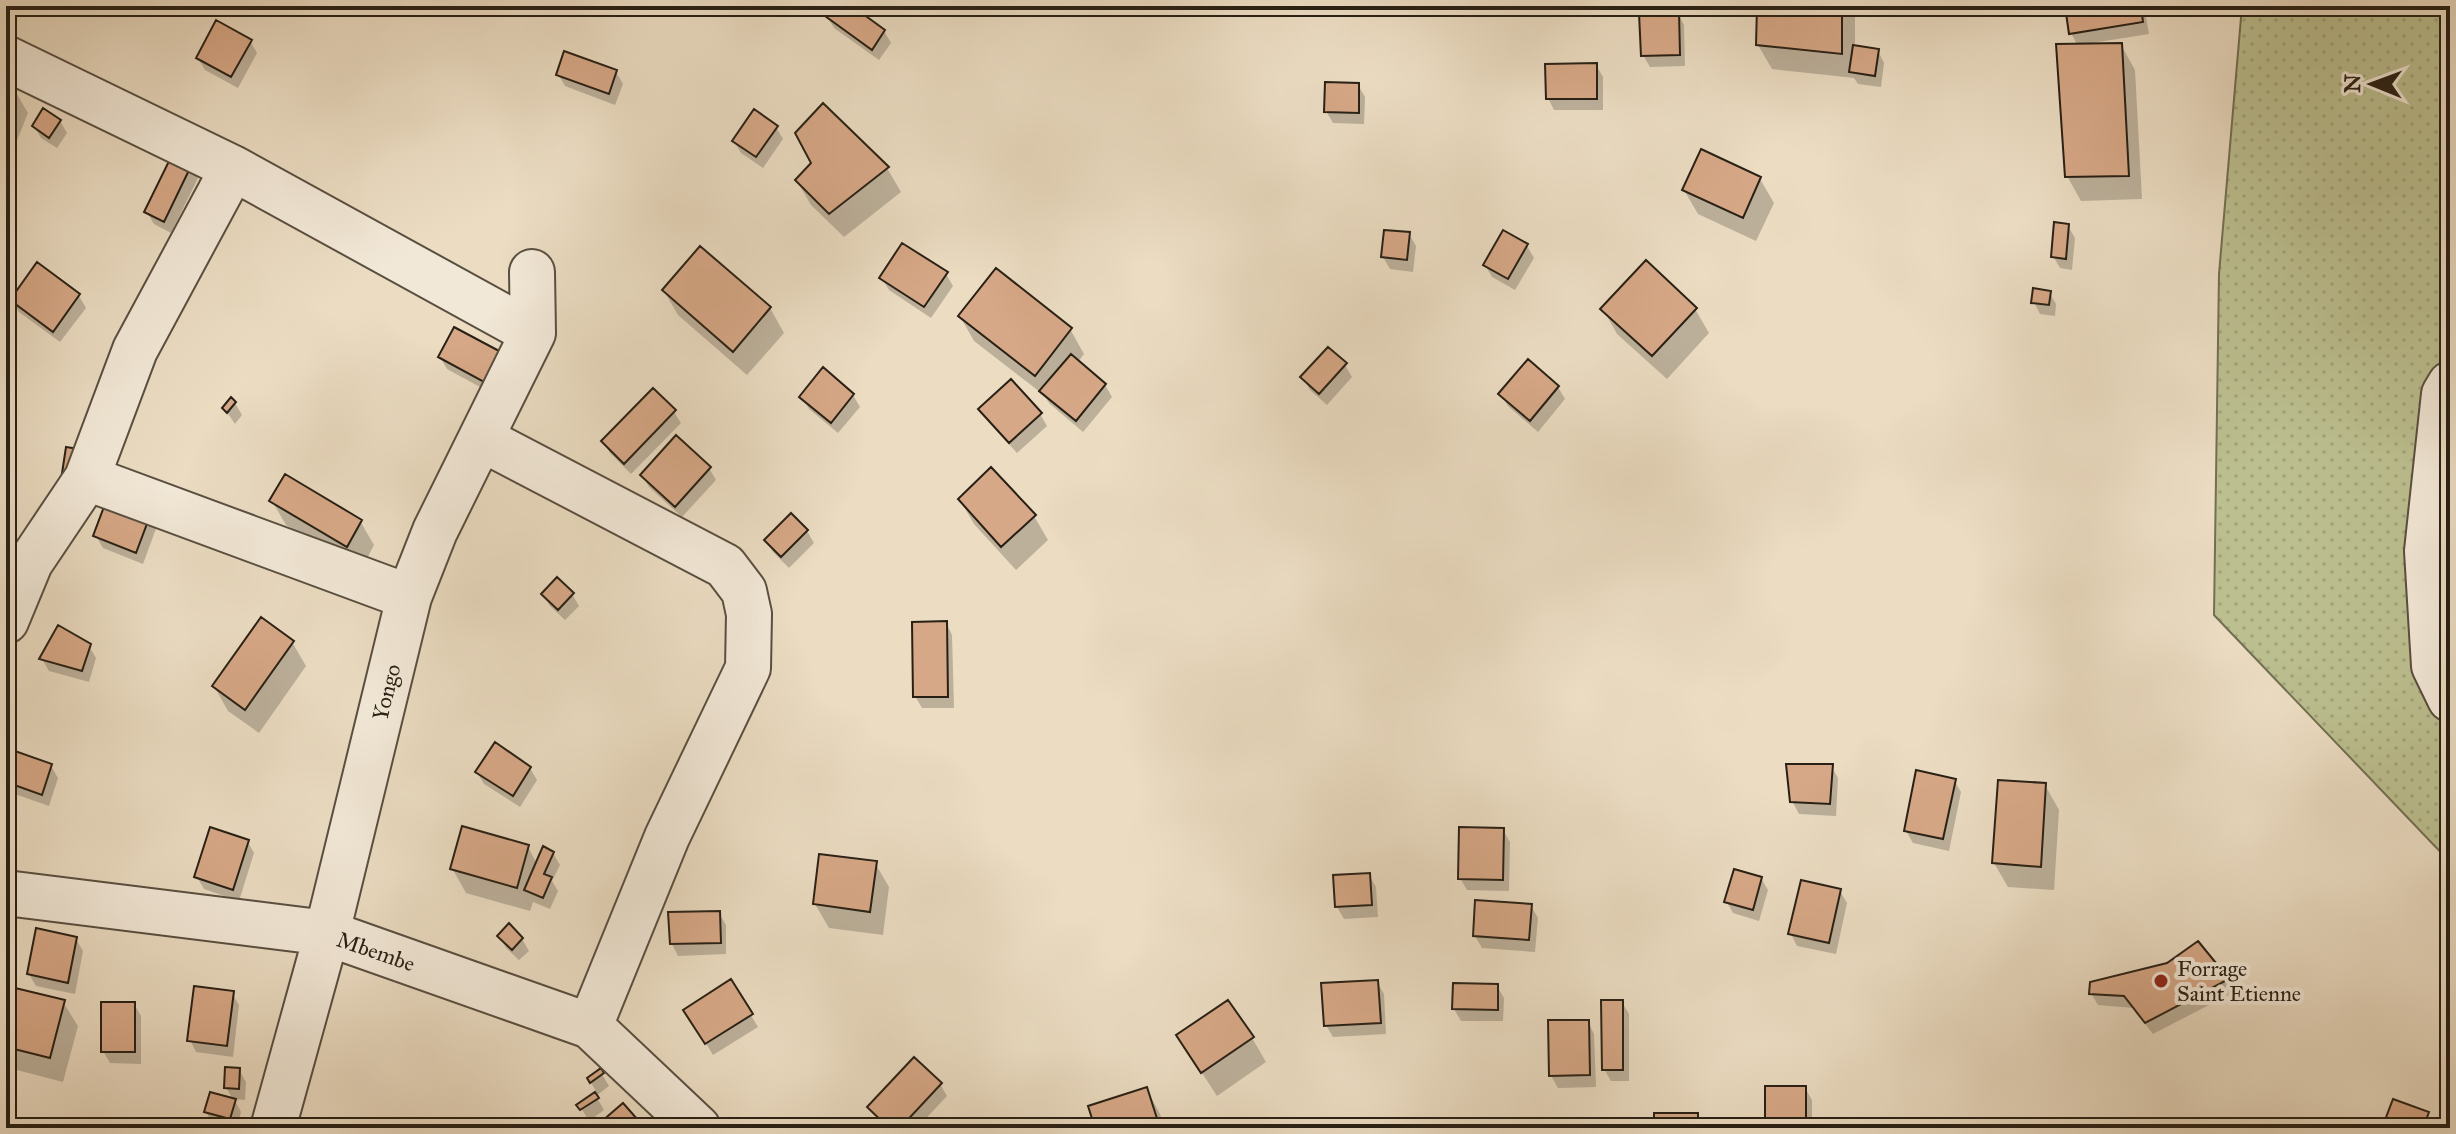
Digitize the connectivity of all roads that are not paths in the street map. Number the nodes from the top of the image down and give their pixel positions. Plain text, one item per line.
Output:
1 (6, 58) edge
2 (233, 168) junction
3 (532, 272) dead end
4 (533, 333) junction
5 (2450, 384) edge
6 (482, 439) junction
7 (87, 478) junction
8 (18, 560) edge
9 (409, 597) junction
10 (6, 621) edge
11 (2450, 699) edge
12 (6, 893) edge
13 (327, 933) junction
14 (590, 1026) junction
15 (273, 1128) edge
16 (698, 1128) edge

1 - 2 street
2 - 4 street
2 - 7 street
3 - 4 street, Yongo
4 - 6 street, Yongo
5 - 11 street
6 - 9 street, Yongo
6 - 14 street
7 - 8 street
7 - 9 street
8 - 10 street
9 - 13 street, Yongo
12 - 13 street, Mbembe
13 - 14 street, Mbembe
13 - 15 street, Yongo
14 - 16 street, Mbembe

